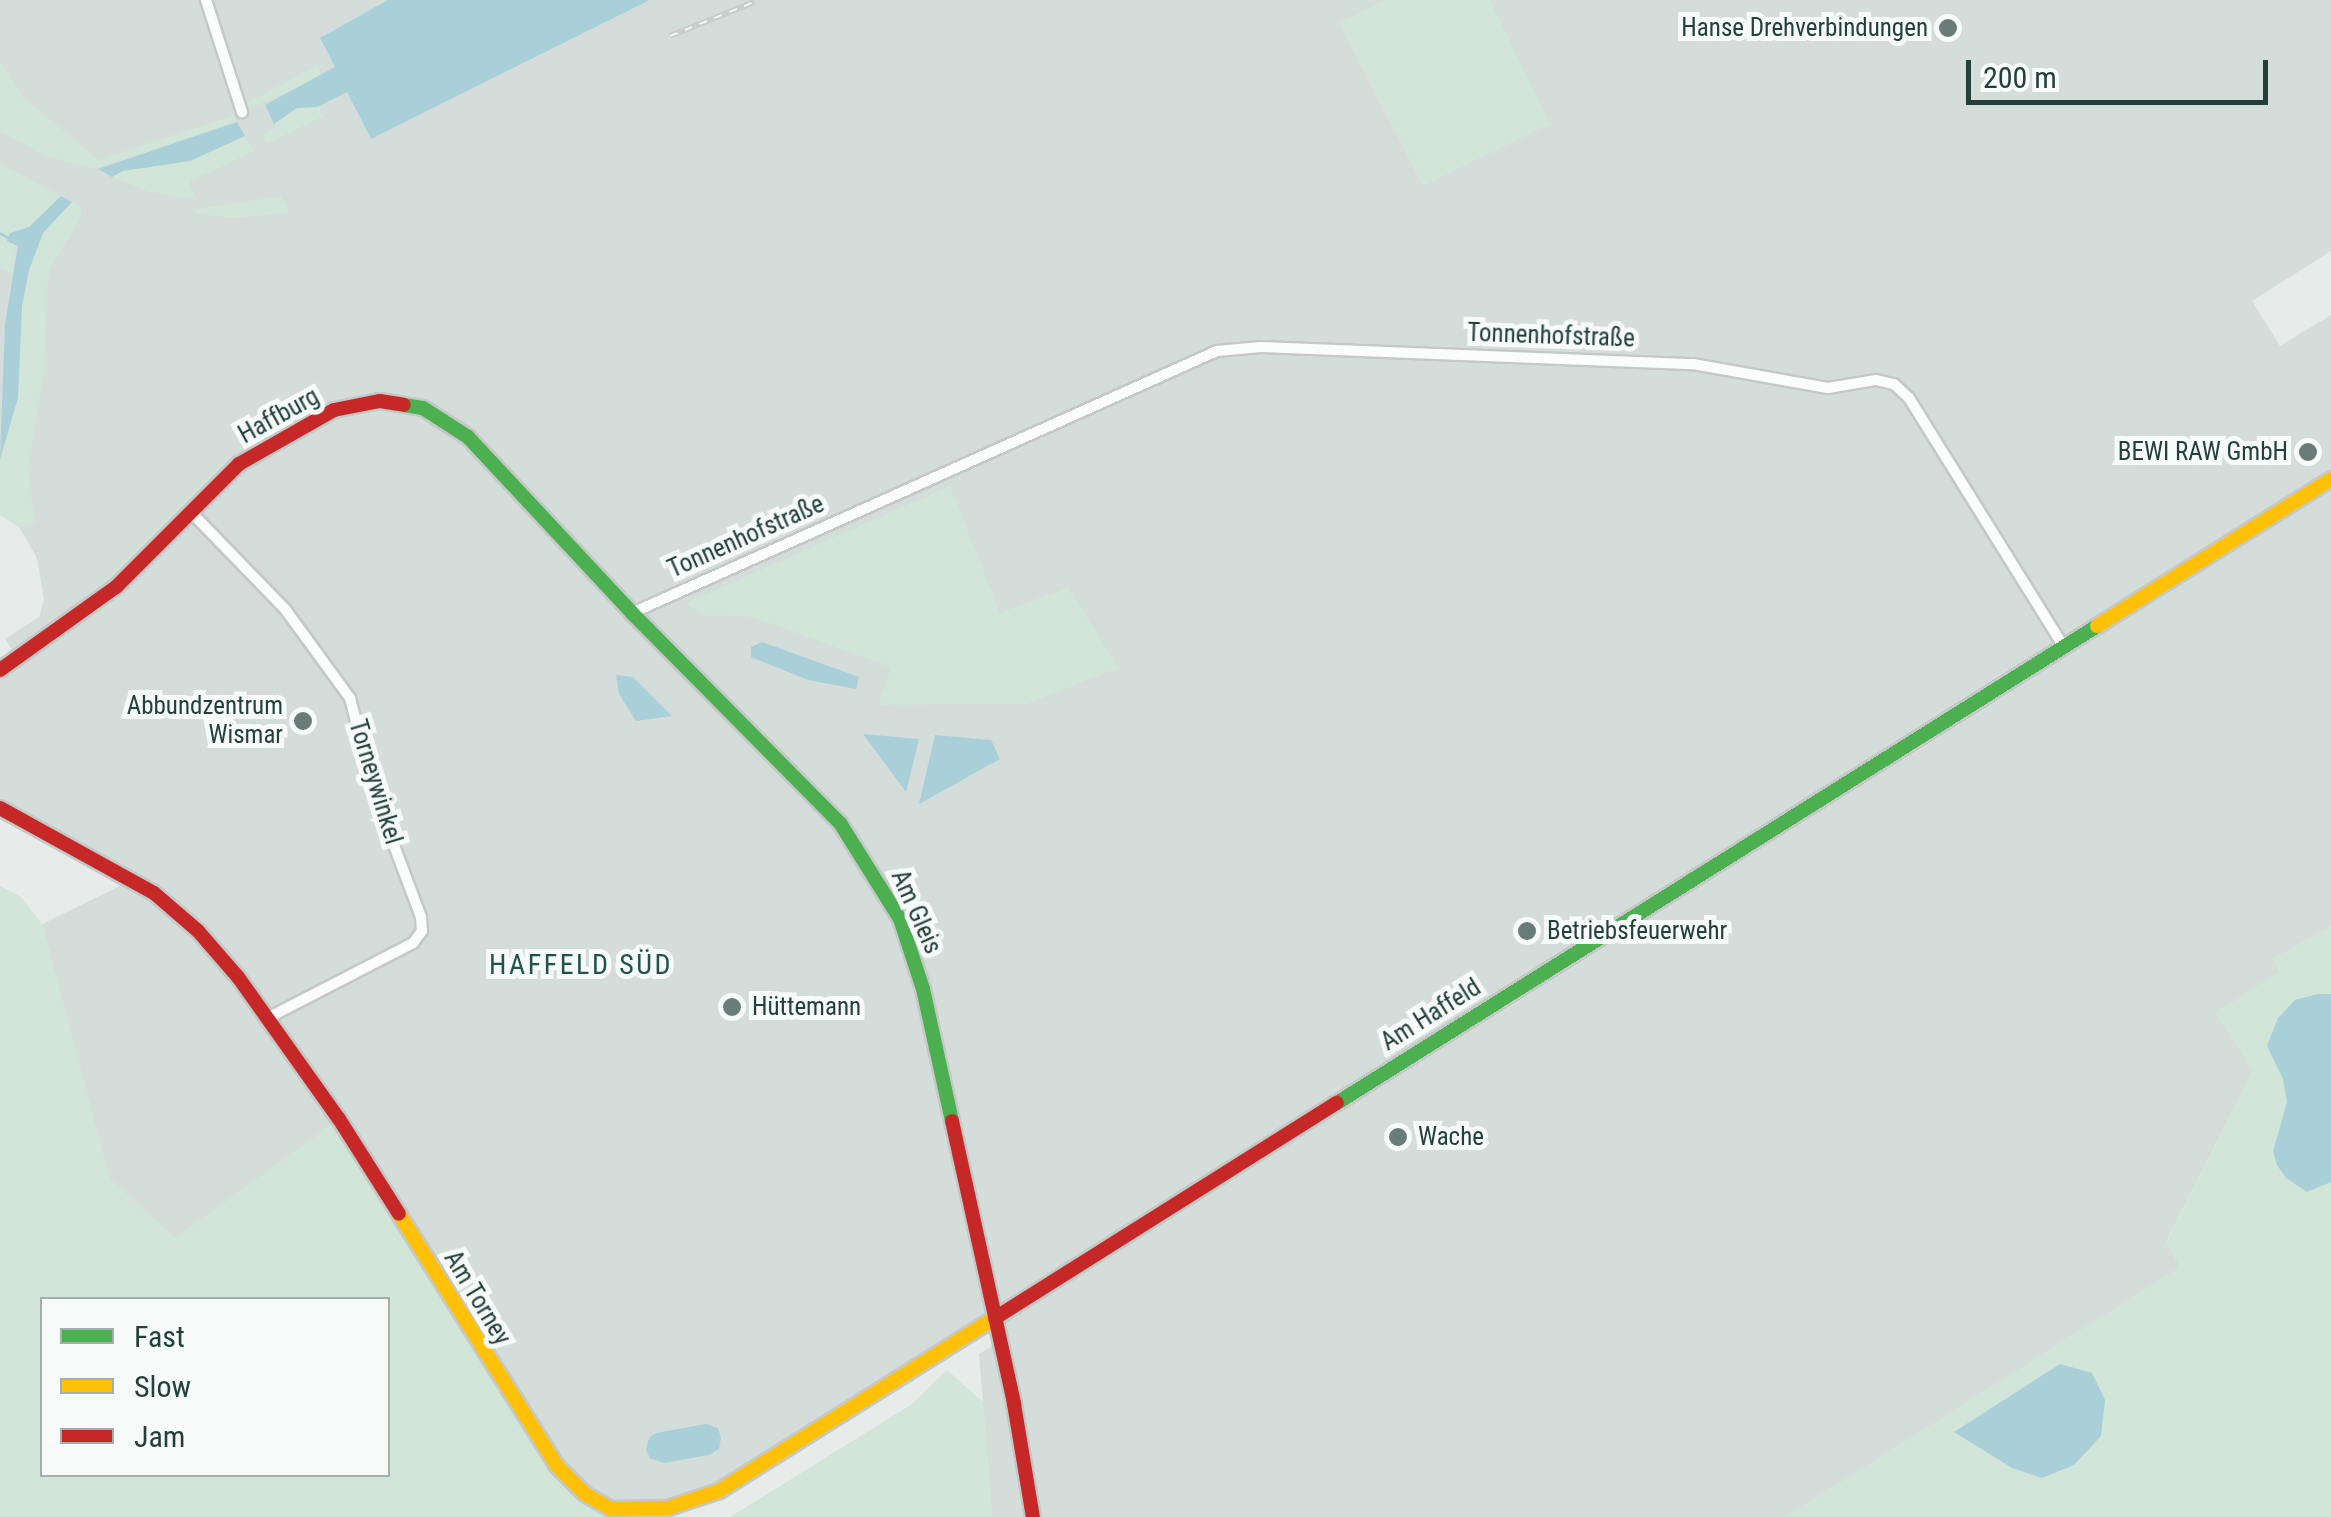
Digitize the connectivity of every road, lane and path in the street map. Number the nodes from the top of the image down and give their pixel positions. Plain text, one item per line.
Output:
1 (206, 0) edge
2 (242, 112) dead end
3 (2331, 479) edge
4 (190, 511) junction
5 (632, 613) junction
6 (2063, 645) junction
7 (0, 670) edge
8 (0, 808) edge
9 (268, 1018) junction
10 (996, 1317) junction
11 (1033, 1517) edge

1 - 2 street
3 - 6 street
4 - 5 street, Haffburg
4 - 7 street, Haffburg
4 - 9 street, Torneywinkel
5 - 6 street, Tonnenhofstraße
5 - 10 street, Am Gleis
6 - 10 street, Am Haffeld
8 - 9 street, Am Torney
9 - 10 street, Am Torney
10 - 11 street

